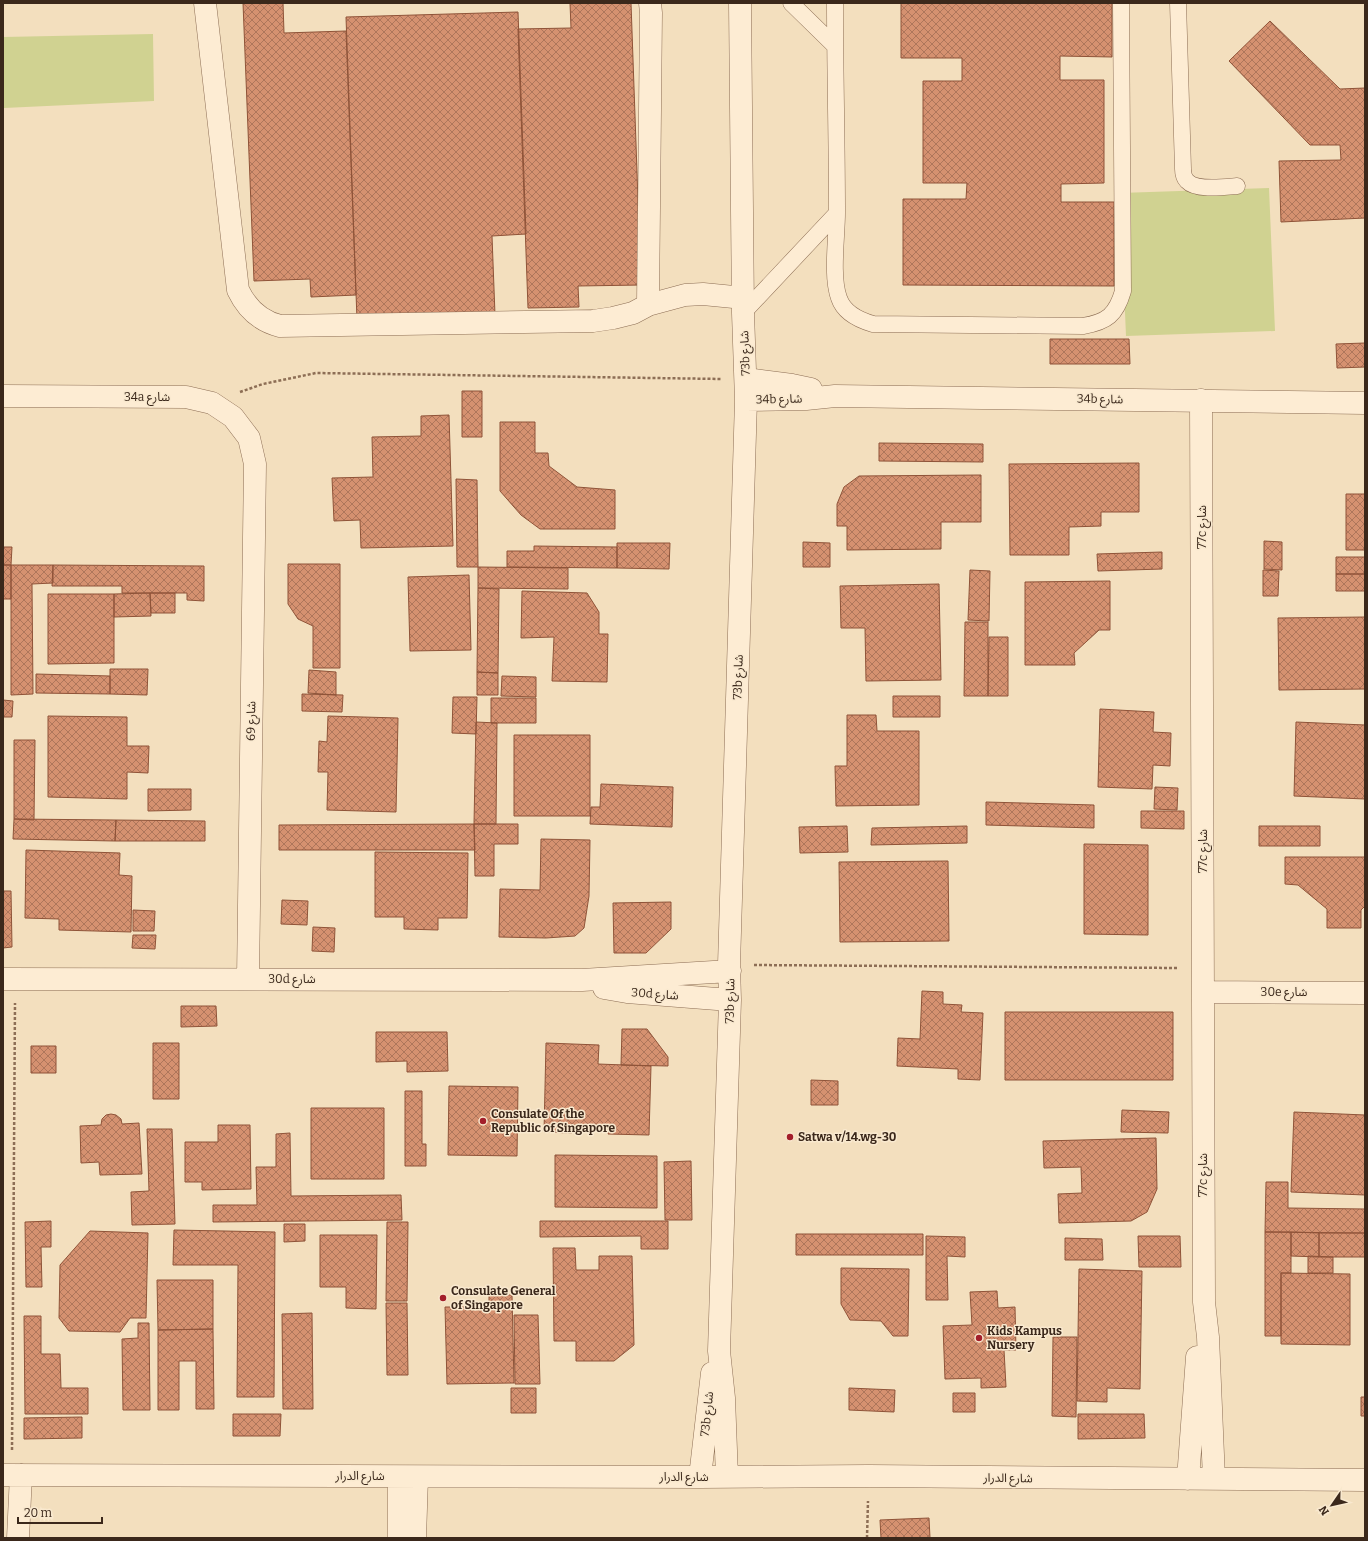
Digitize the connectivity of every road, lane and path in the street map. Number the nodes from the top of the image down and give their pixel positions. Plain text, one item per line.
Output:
1 (205, 3) edge
2 (650, 3) edge
3 (740, 3) edge
4 (791, 3) edge
5 (834, 3) edge
6 (1121, 3) edge
7 (1178, 3) edge
8 (835, 46) junction
9 (1237, 186) dead end
10 (837, 213) junction
11 (648, 305) junction
12 (743, 305) junction
13 (746, 390) junction
14 (3, 396) edge
15 (1201, 400) junction
16 (212, 403) junction
17 (1365, 403) edge
18 (255, 464) joint
19 (730, 968) junction
20 (1203, 968) junction
21 (9, 979) edge
22 (248, 979) junction
23 (582, 980) junction
24 (1203, 992) junction
25 (1365, 993) edge
26 (730, 1000) junction
27 (1204, 1302) junction
28 (719, 1351) junction
29 (12, 1475) edge
30 (869, 1476) junction
31 (408, 1477) junction
32 (700, 1477) junction
33 (727, 1477) junction
34 (1188, 1479) junction
35 (1214, 1479) junction
36 (1365, 1480) edge
37 (18, 1538) edge
38 (399, 1538) edge
39 (415, 1538) edge
40 (867, 1538) edge

1 - 11 street
2 - 11 street
3 - 12 street, 73b شارع
4 - 8 lane
5 - 8 lane
6 - 10 lane
7 - 9 lane
8 - 10 lane
10 - 12 lane
11 - 12 street
12 - 13 street, 73b شارع
13 - 15 street, 34b شارع
13 - 16 path
13 - 19 street, 73b شارع
14 - 16 street, 34a شارع
15 - 17 street, 34b شارع
15 - 20 street, 77c شارع
16 - 18 street, 34a شارع
18 - 22 street, شارع 69
19 - 20 path
19 - 23 street, 30d شارع
19 - 26 street, 73b شارع
20 - 24 street, 77c شارع
21 - 22 street, 30d شارع
21 - 29 path
22 - 23 street, 30d شارع
23 - 26 street, 30d شارع
24 - 25 street, 30e شارع
24 - 27 street, 77c شارع
26 - 28 street, 73b شارع
27 - 34 street, 77c شارع
27 - 35 street, 77c شارع
28 - 32 street, 73b شارع
28 - 33 street, 73b شارع
29 - 31 street, شارع الدرار
29 - 37 street
30 - 33 street, شارع الدرار
30 - 34 street, شارع الدرار
30 - 40 path
31 - 32 street, شارع الدرار
31 - 38 street
31 - 39 street
32 - 33 street, شارع الدرار
34 - 35 street, شارع الدرار
35 - 36 street, شارع الدرار

